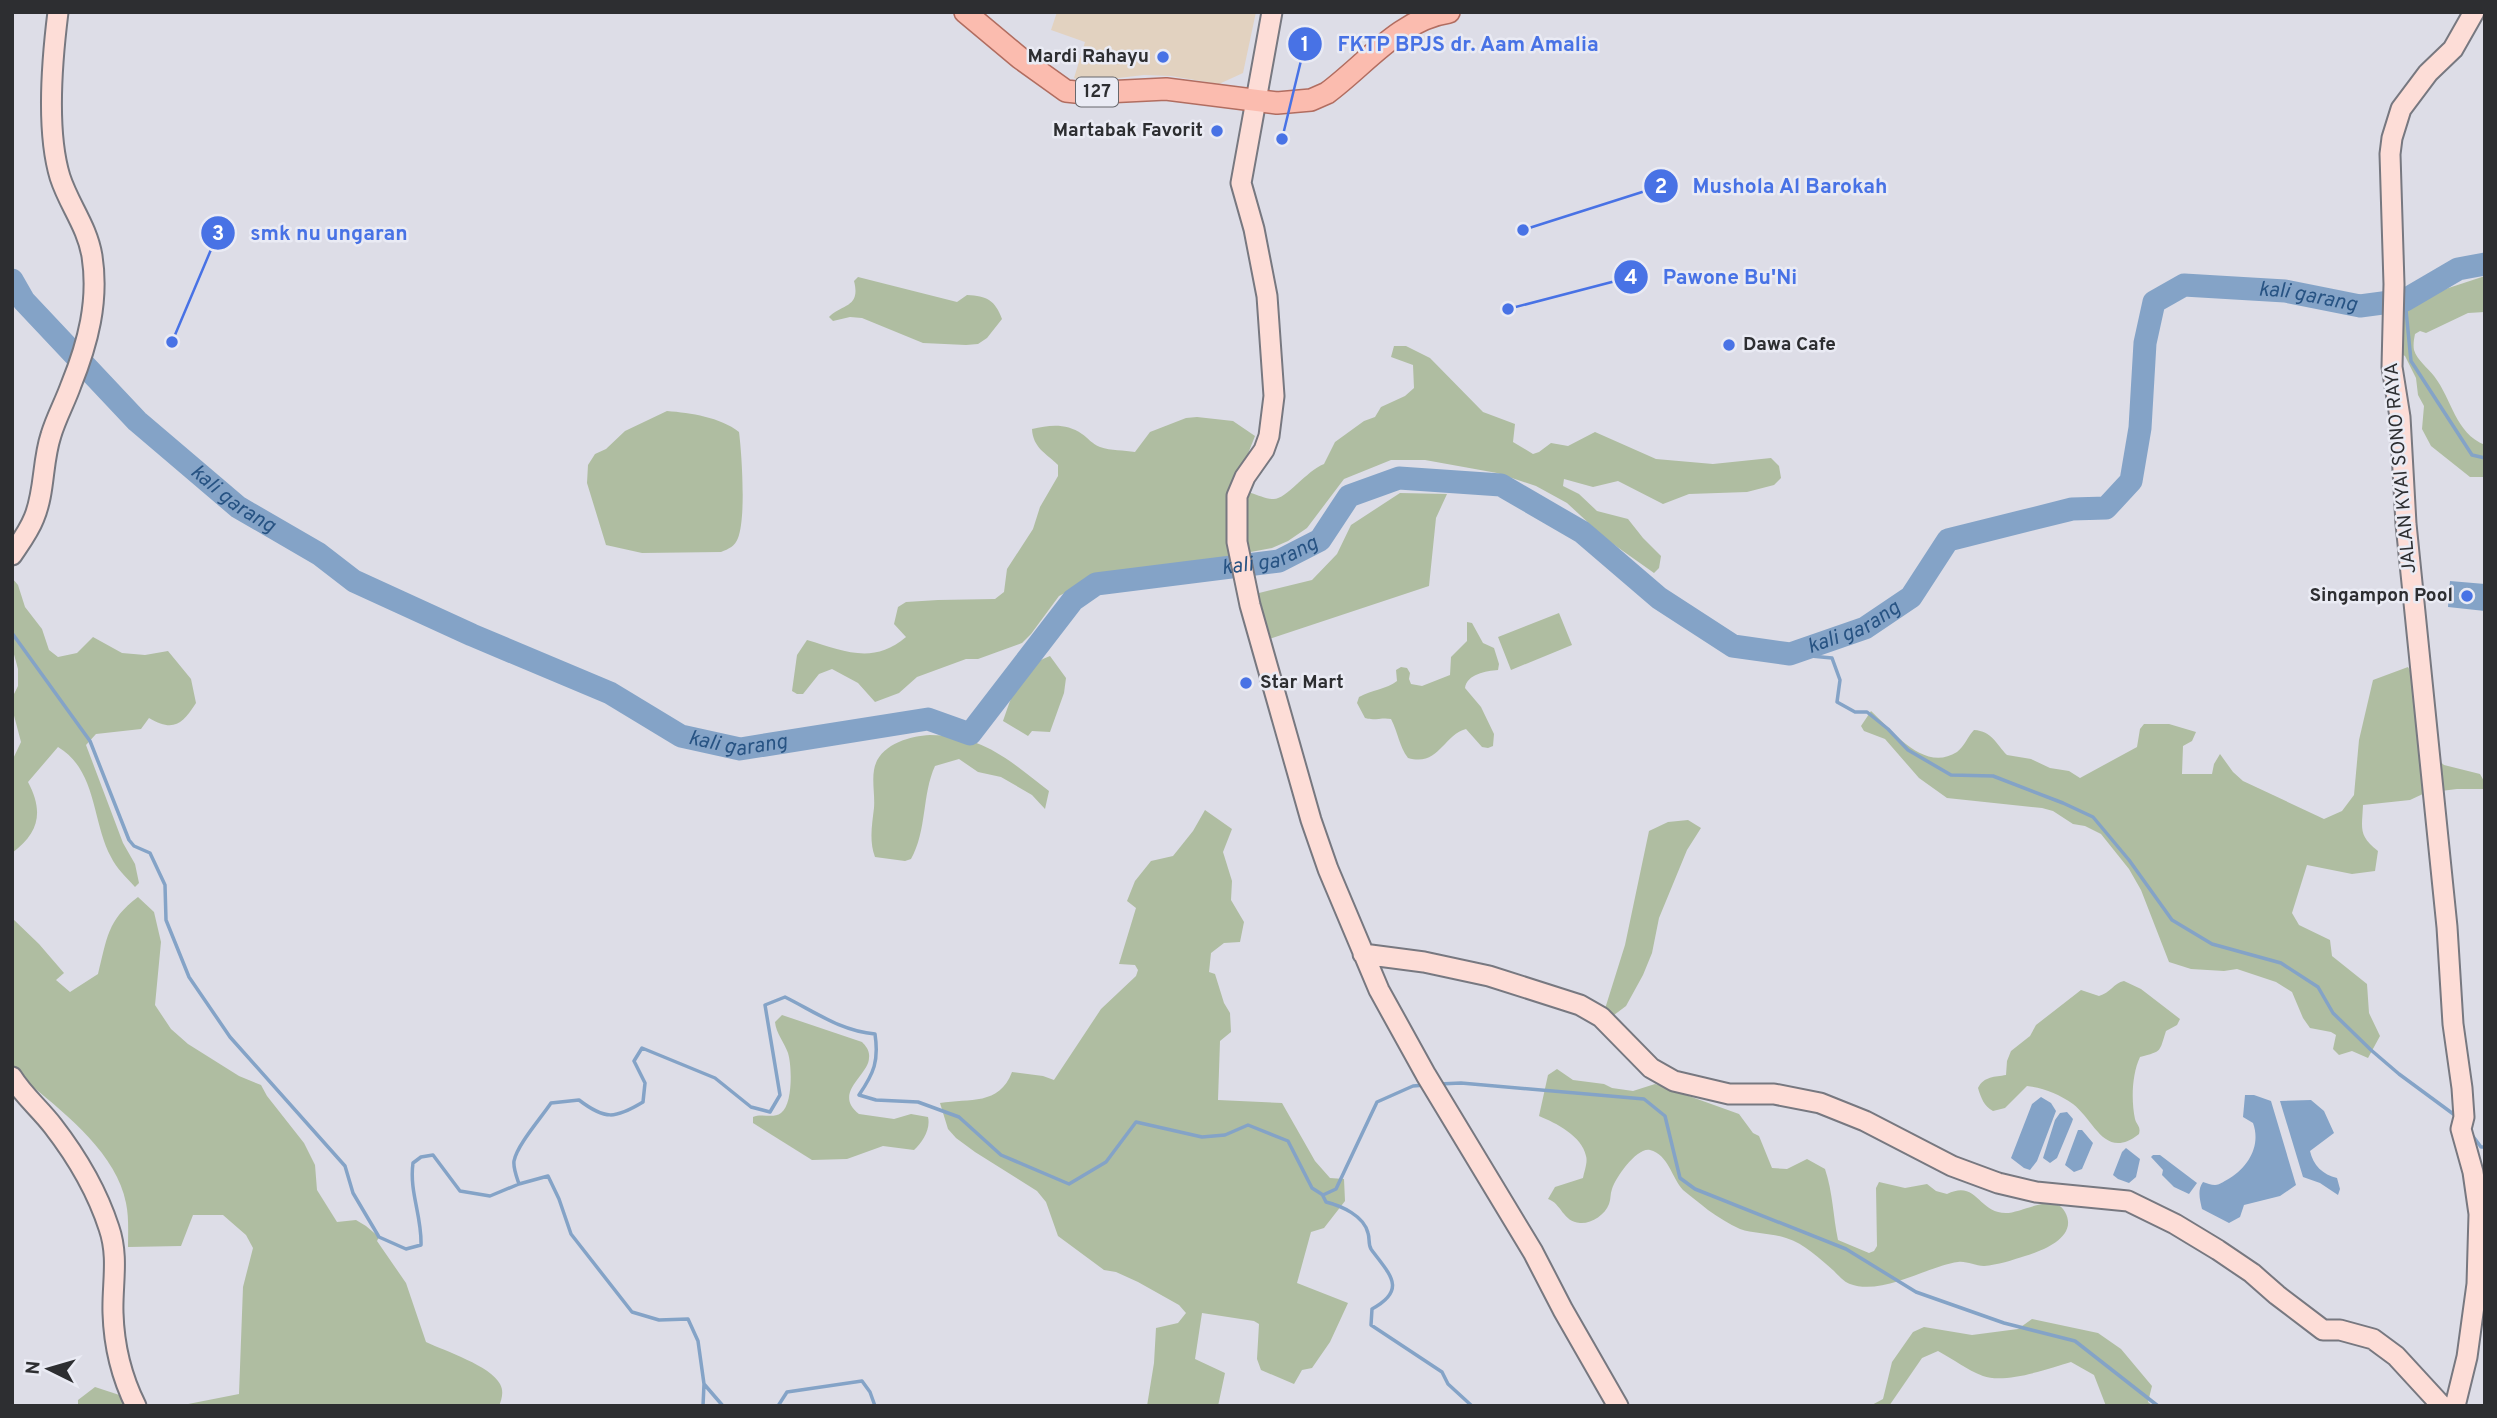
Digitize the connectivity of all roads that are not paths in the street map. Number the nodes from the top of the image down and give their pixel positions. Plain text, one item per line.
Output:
1 (58, 12) edge
2 (965, 12) edge
3 (1272, 12) edge
4 (1449, 12) edge
5 (2474, 12) edge
6 (1255, 101) junction
7 (12, 555) edge
8 (1363, 954) junction
9 (12, 1076) edge
10 (136, 1406) edge
11 (1618, 1406) edge
12 (2442, 1406) edge
13 (2455, 1406) edge

1 - 7 street
2 - 6 main road, 127
3 - 6 street
4 - 6 main road, 127
5 - 13 street, JALAN KYAI SONO RAYA
6 - 8 street
8 - 11 street
8 - 12 street
9 - 10 street

